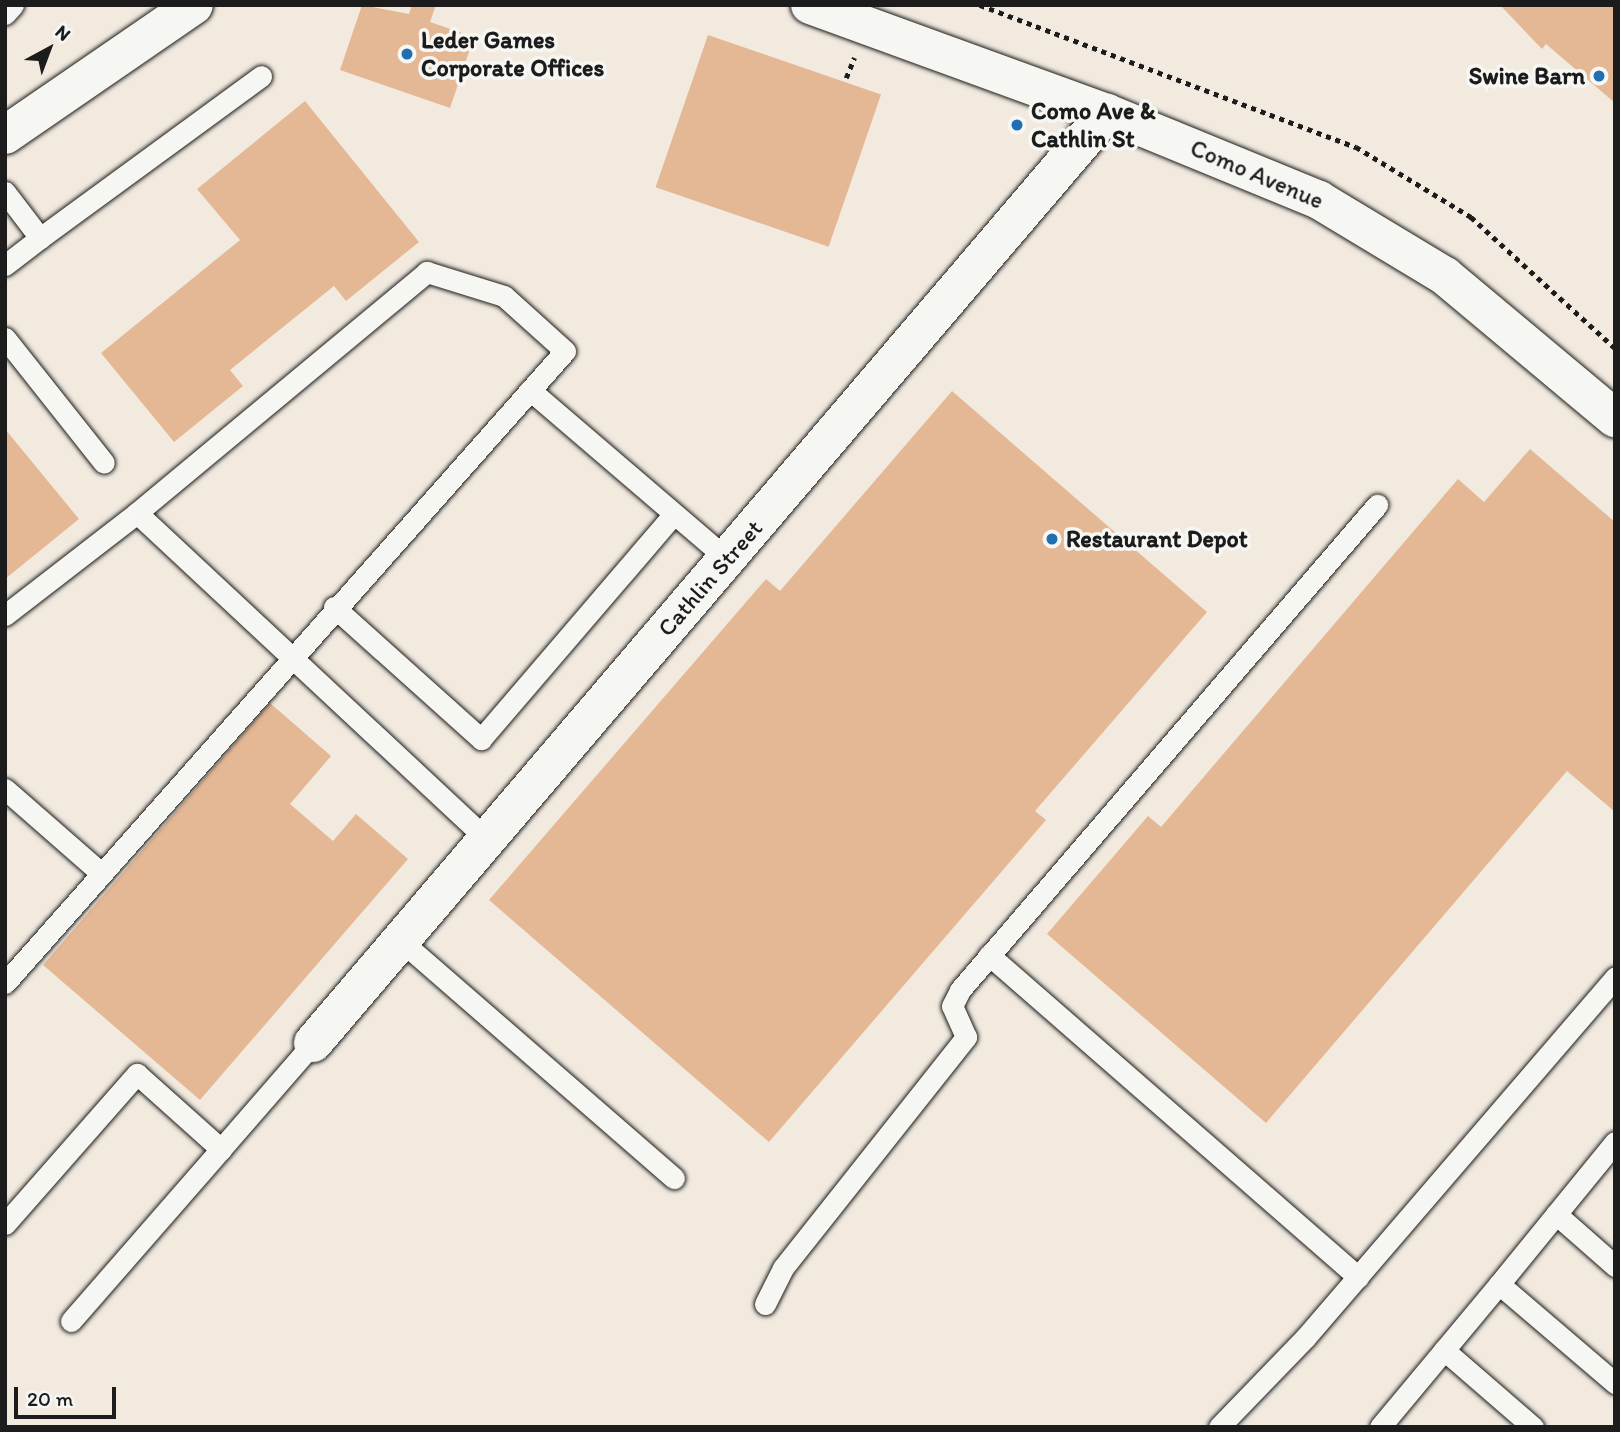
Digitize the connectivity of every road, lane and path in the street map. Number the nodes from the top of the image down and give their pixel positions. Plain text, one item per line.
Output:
1 (13, 5) edge
2 (194, 5) edge
3 (810, 5) edge
4 (980, 5) edge
5 (5, 14) edge
6 (261, 76) dead end
7 (1107, 113) junction
8 (5, 135) edge
9 (5, 192) edge
10 (40, 238) junction
11 (5, 265) edge
12 (5, 338) edge
13 (1615, 348) edge
14 (530, 390) junction
15 (1610, 404) edge
16 (104, 463) dead end
17 (1377, 505) dead end
18 (136, 513) junction
19 (674, 514) junction
20 (727, 559) junction
21 (334, 607) junction
22 (5, 615) edge
23 (291, 654) junction
24 (5, 789) edge
25 (486, 838) junction
26 (101, 873) junction
27 (400, 940) junction
28 (989, 955) junction
29 (1615, 977) edge
30 (5, 983) edge
31 (313, 1043) joint
32 (1614, 1144) edge
33 (221, 1149) junction
34 (674, 1178) dead end
35 (1556, 1214) junction
36 (5, 1224) edge
37 (1615, 1266) edge
38 (1358, 1277) junction
39 (1499, 1284) junction
40 (765, 1304) dead end
41 (71, 1321) dead end
42 (1444, 1350) junction
43 (1615, 1383) edge
44 (1388, 1424) edge
45 (1219, 1427) edge
46 (1533, 1427) edge

1 - 5 lane
2 - 8 street
3 - 7 street, Como Avenue
4 - 13 path
6 - 10 lane
7 - 15 street, Como Avenue
7 - 20 street, Cathlin Street
9 - 10 lane
10 - 11 lane
12 - 16 lane
14 - 18 lane
14 - 19 lane
14 - 21 lane
17 - 28 lane
18 - 22 lane
18 - 23 lane
19 - 20 lane
19 - 21 lane
20 - 25 street, Cathlin Street
21 - 23 lane
23 - 25 lane
23 - 26 lane
24 - 26 lane
25 - 27 street, Cathlin Street
26 - 30 lane
27 - 31 street, Cathlin Street
27 - 34 lane
28 - 38 lane
28 - 40 lane
29 - 38 lane
31 - 33 lane
32 - 35 lane
33 - 36 lane
33 - 41 lane
35 - 37 lane
35 - 39 lane
38 - 45 lane
39 - 42 lane
39 - 43 lane
42 - 44 lane
42 - 46 lane

